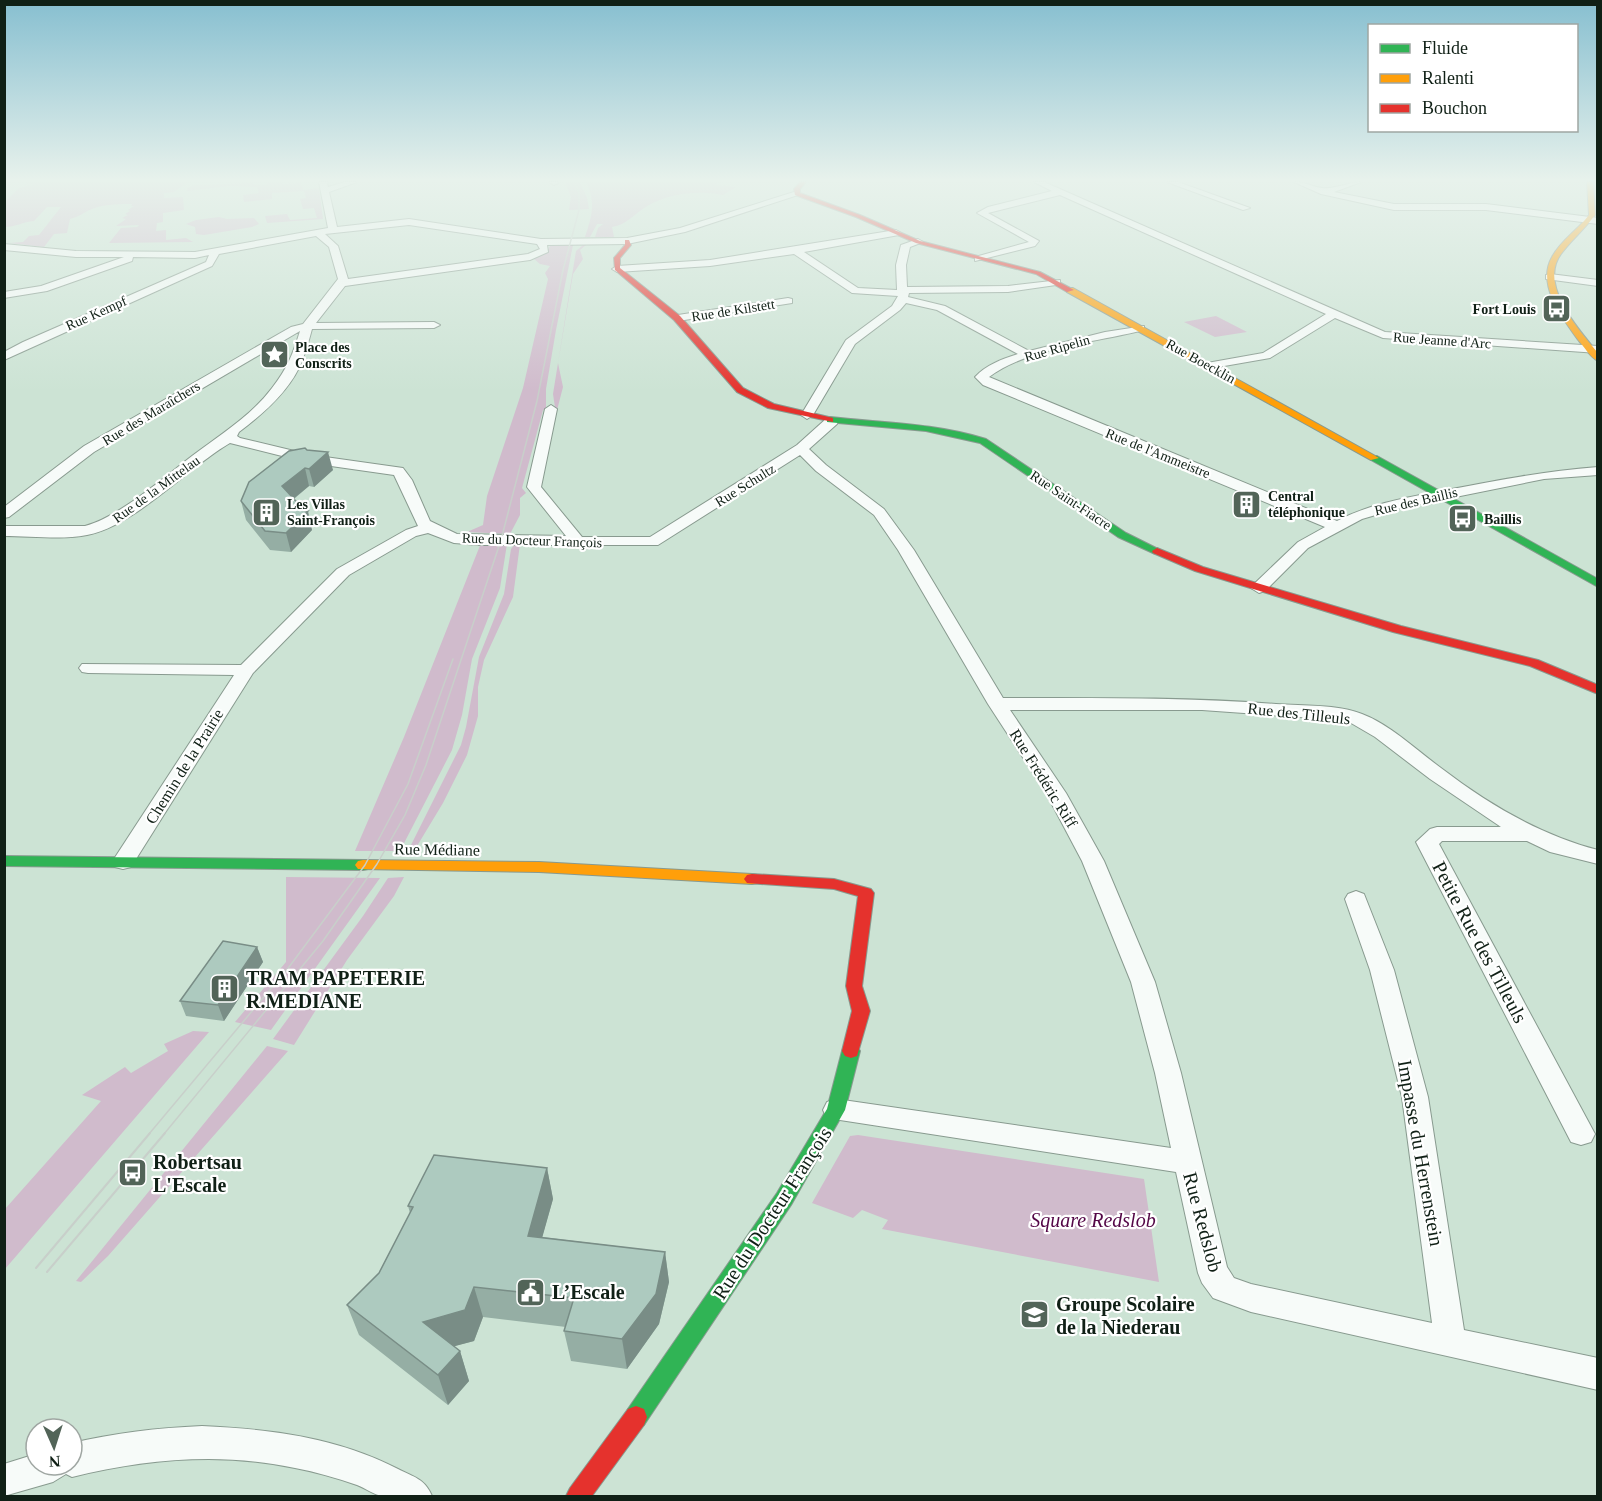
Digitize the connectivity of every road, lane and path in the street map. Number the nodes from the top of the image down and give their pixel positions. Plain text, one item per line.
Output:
1 (42, 252) edge
2 (219, 252) edge
3 (335, 252) edge
4 (542, 252) edge
5 (622, 252) edge
6 (782, 252) edge
7 (799, 252) edge
8 (904, 252) edge
9 (952, 252) edge
10 (1003, 252) edge
11 (1196, 252) edge
12 (1558, 252) edge
13 (214, 253) junction
14 (137, 256) junction
15 (978, 259) junction
16 (617, 269) junction
17 (1550, 278) junction
18 (1056, 282) junction
19 (342, 283) junction
20 (1598, 283) edge
21 (903, 294) junction
22 (4, 296) edge
23 (788, 301) dead end
24 (1335, 313) junction
25 (678, 318) junction
26 (434, 325) dead end
27 (307, 327) junction
28 (1140, 328) junction
29 (1595, 353) edge
30 (1028, 355) junction
31 (4, 357) edge
32 (1211, 366) junction
33 (981, 379) joint
34 (551, 410) dead end
35 (807, 415) junction
36 (831, 421) junction
37 (230, 437) junction
38 (802, 448) junction
39 (1598, 471) edge
40 (1438, 495) junction
41 (4, 514) edge
42 (1336, 526) junction
43 (429, 528) junction
44 (4, 531) edge
45 (578, 541) junction
46 (653, 542) joint
47 (1598, 584) edge
48 (1259, 588) junction
49 (88, 668) dead end
50 (246, 670) junction
51 (1598, 690) edge
52 (997, 704) junction
53 (1528, 834) junction
54 (1598, 857) edge
55 (4, 861) edge
56 (123, 862) junction
57 (867, 893) joint
58 (1356, 899) dead end
59 (836, 1110) junction
60 (1581, 1134) dead end
61 (1188, 1162) junction
62 (1450, 1341) junction
63 (1598, 1374) edge
64 (84, 1456) edge
65 (24, 1474) edge
66 (4, 1481) edge
67 (415, 1497) edge
68 (578, 1497) edge

1 - 14 street
2 - 13 street
3 - 19 street
4 - 19 street
5 - 16 street
6 - 16 street
7 - 21 street
8 - 21 street
9 - 15 street, Rue Boecklin
10 - 15 street
11 - 24 street, Rue Jeanne d'Arc
12 - 17 street
13 - 14 street
13 - 31 street, Rue Kempf
14 - 22 street
15 - 18 street, Rue Boecklin
16 - 25 street, Rue Saint-Fiacre
17 - 20 street
17 - 29 street
18 - 21 street
18 - 28 street, Rue Boecklin
19 - 27 street, Rue des Maraîchers
21 - 30 street
21 - 35 street
23 - 25 street, Rue de Kilstett
24 - 29 street, Rue Jeanne d'Arc
24 - 32 street
25 - 35 street, Rue Saint-Fiacre
26 - 27 street, Rue des Maraîchers
27 - 37 street
27 - 41 street, Rue des Maraîchers
28 - 30 street, Rue Ripelin
28 - 32 street, Rue Boecklin
30 - 33 street, Rue Ripelin
32 - 40 street, Rue Boecklin
33 - 42 street, Rue de l'Ammeistre
34 - 45 street
35 - 36 street, Rue Saint-Fiacre
36 - 38 street, Rue Schultz
36 - 48 street, Rue Saint-Fiacre
37 - 43 street
37 - 44 street, Rue de la Mittelau
38 - 46 street, Rue Schultz
38 - 52 street, Rue Frédéric Riff
39 - 40 street, Rue des Baillis
40 - 42 street, Rue des Baillis
40 - 47 street, Rue Boecklin
42 - 48 street, Rue des Baillis
43 - 45 street, Rue du Docteur François
43 - 50 street, Chemin de la Prairie
45 - 46 street, Rue du Docteur François
48 - 51 street, Rue Saint-Fiacre
49 - 50 street
50 - 56 street, Chemin de la Prairie
52 - 53 street, Rue des Tilleuls
52 - 61 street, Rue Frédéric Riff
53 - 54 street, Rue des Tilleuls
53 - 60 street, Petite Rue des Tilleuls
55 - 56 street, Rue Médiane
56 - 57 street, Rue Médiane
57 - 59 street, Rue du Docteur François
58 - 62 street, Impasse du Herrenstein
59 - 61 street, Rue Redslob
59 - 68 street, Rue du Docteur François
61 - 62 street, Rue Redslob
62 - 63 street, Rue Redslob
64 - 67 street
65 - 66 street

